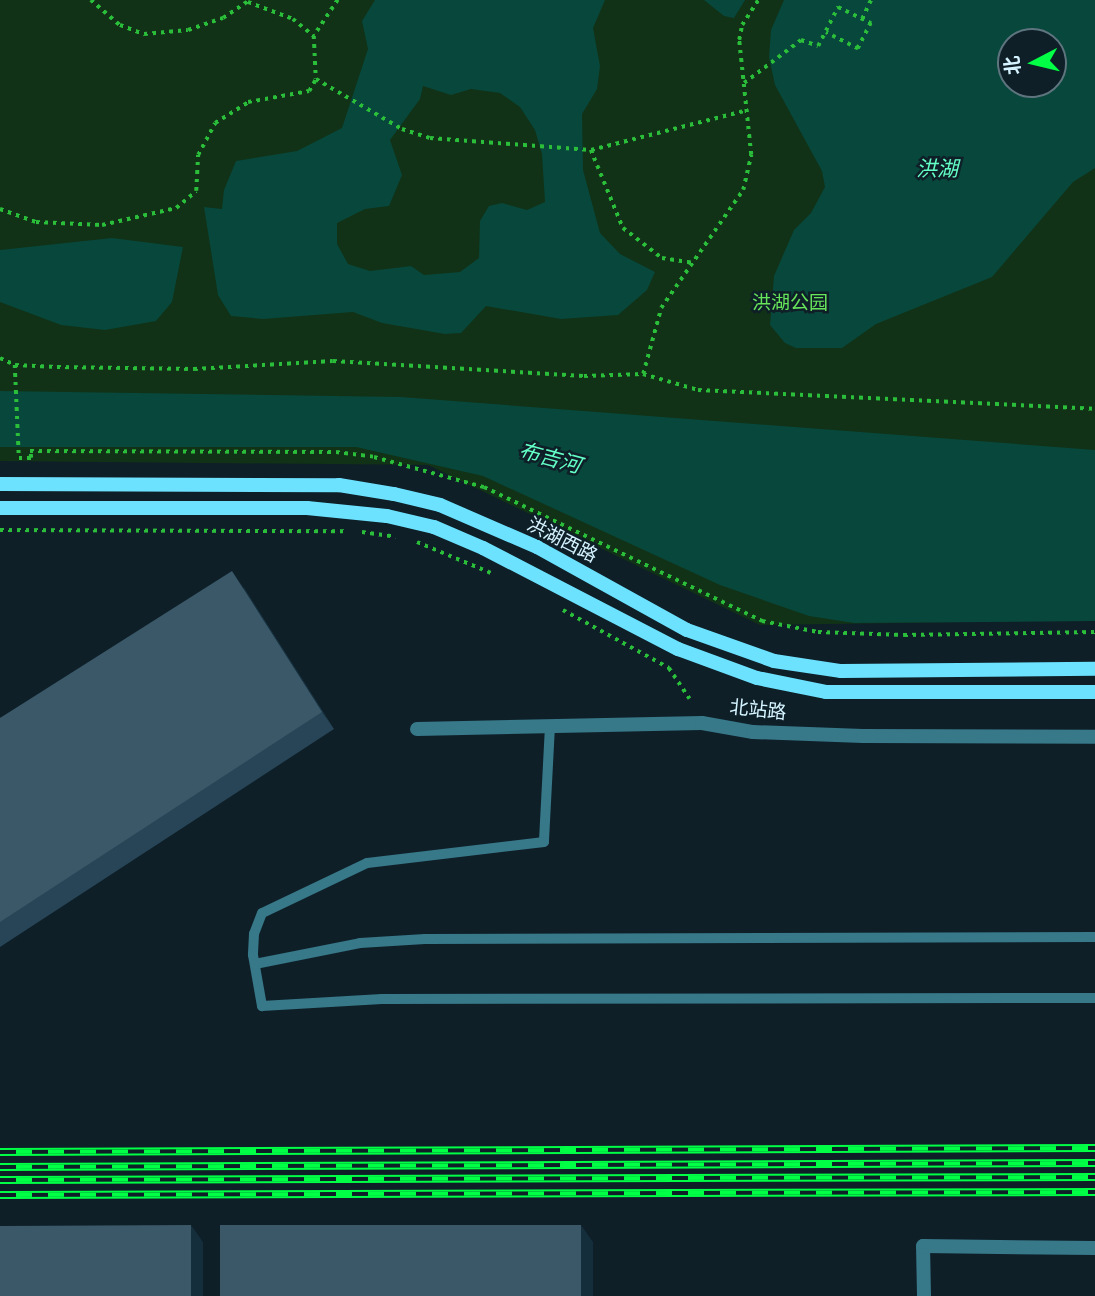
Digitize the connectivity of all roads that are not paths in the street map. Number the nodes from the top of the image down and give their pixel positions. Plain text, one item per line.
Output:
1 (0, 484) edge
2 (0, 508) edge
3 (1095, 669) edge
4 (1095, 692) edge
5 (550, 726) junction
6 (416, 729) dead end
7 (1095, 737) edge
8 (1095, 937) edge
9 (255, 964) junction
10 (1095, 998) edge
11 (1095, 1248) edge
12 (924, 1296) edge

1 - 3 main road, 洪湖西路
2 - 4 main road
5 - 6 street, 北站路
5 - 7 street, 北站路
5 - 9 lane
8 - 9 lane
9 - 10 lane
11 - 12 street

